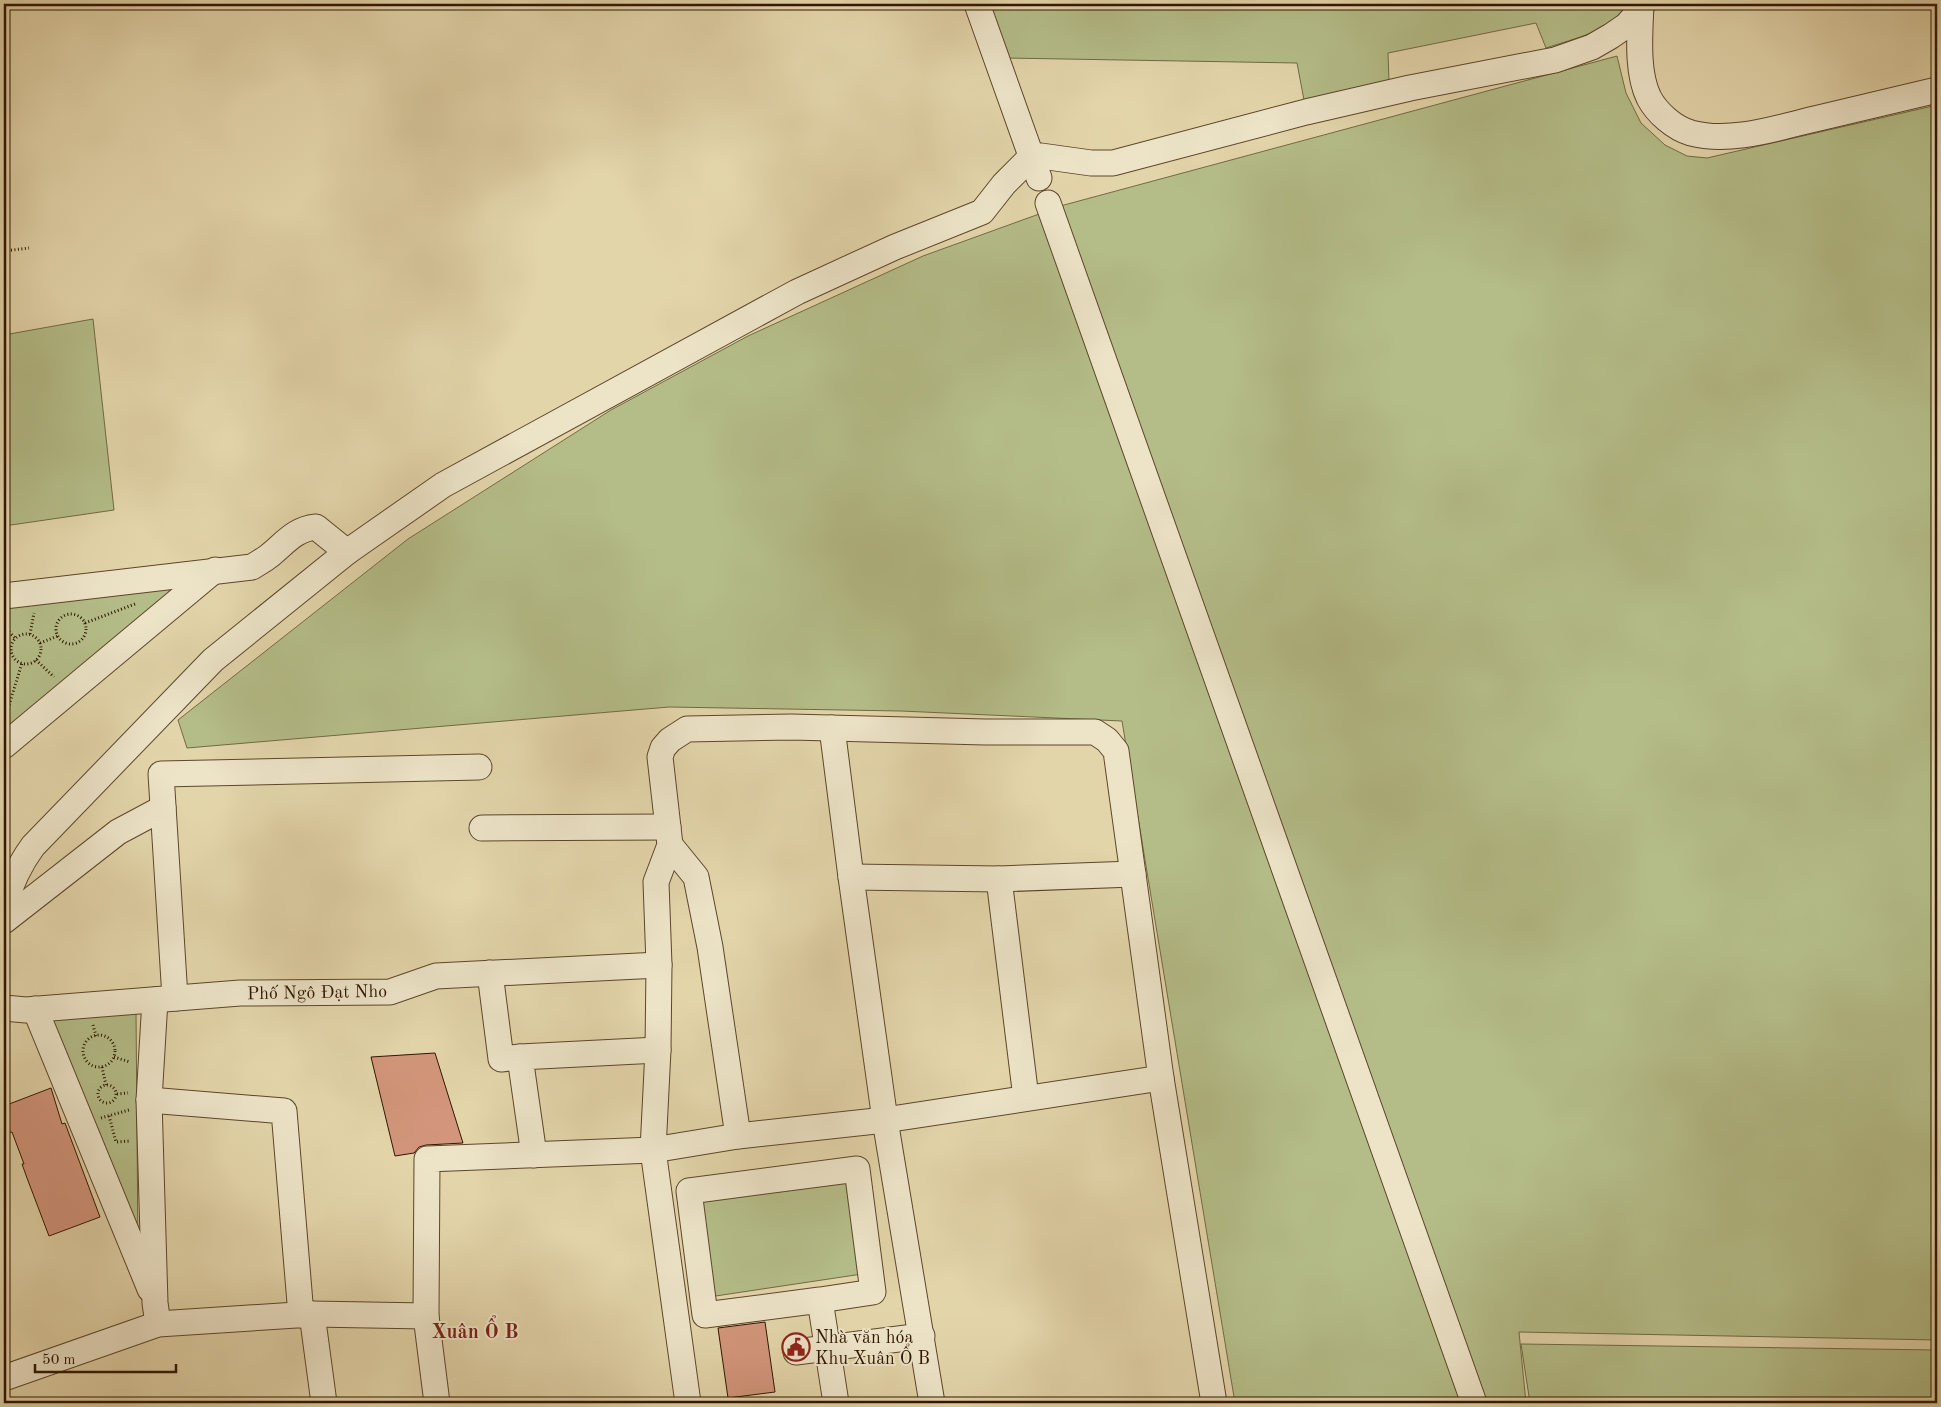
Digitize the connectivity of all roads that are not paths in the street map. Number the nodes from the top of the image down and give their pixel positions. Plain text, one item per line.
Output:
1 (977, 4) edge
2 (1641, 6) edge
3 (1937, 90) edge
4 (1035, 167) junction
5 (1048, 203) dead end
6 (348, 552) junction
7 (215, 570) junction
8 (4, 596) edge
9 (832, 728) junction
10 (4, 746) edge
11 (479, 767) dead end
12 (163, 808) junction
13 (482, 828) dead end
14 (669, 836) junction
15 (1133, 874) junction
16 (851, 878) junction
17 (999, 879) junction
18 (4, 908) edge
19 (4, 921) edge
20 (658, 965) junction
21 (490, 974) junction
22 (165, 999) junction
23 (4, 1008) edge
24 (34, 1010) junction
25 (658, 1050) junction
26 (520, 1057) junction
27 (1162, 1078) junction
28 (1026, 1098) junction
29 (139, 1100) junction
30 (885, 1120) junction
31 (738, 1136) junction
32 (653, 1150) junction
33 (534, 1155) junction
34 (820, 1300) junction
35 (157, 1313) junction
36 (307, 1315) junction
37 (426, 1316) junction
38 (922, 1336) junction
39 (828, 1348) junction
40 (796, 1352) dead end
41 (4, 1378) edge
42 (324, 1403) edge
43 (437, 1403) edge
44 (688, 1403) edge
45 (836, 1403) edge
46 (932, 1403) edge
47 (1214, 1403) edge
48 (1474, 1403) edge

1 - 4 street
2 - 3 street
2 - 4 street
4 - 6 street
5 - 48 street
6 - 7 street
6 - 18 street
7 - 8 street
7 - 10 street
9 - 14 street
9 - 15 street
9 - 16 street
11 - 12 street
12 - 19 street
12 - 22 street
13 - 14 street
14 - 20 street
14 - 31 street
15 - 17 street
15 - 27 street
16 - 17 street
16 - 30 street
17 - 28 street
20 - 21 street, Phố Ngô Đạt Nho
20 - 25 street
21 - 22 street, Phố Ngô Đạt Nho
21 - 26 street
22 - 24 street, Phố Ngô Đạt Nho
22 - 29 street
23 - 24 street, Phố Ngô Đạt Nho
24 - 35 street
25 - 26 street
25 - 32 street
26 - 33 street
27 - 28 street
27 - 47 street
28 - 30 street
29 - 35 street
29 - 36 street
30 - 31 street
30 - 38 street
31 - 32 street
32 - 33 street
32 - 44 street
33 - 37 street
34 - 34 street
34 - 39 street
35 - 36 street
35 - 41 street
36 - 37 street
36 - 42 street
37 - 43 street
38 - 39 street
38 - 46 street
39 - 40 street
39 - 45 street

